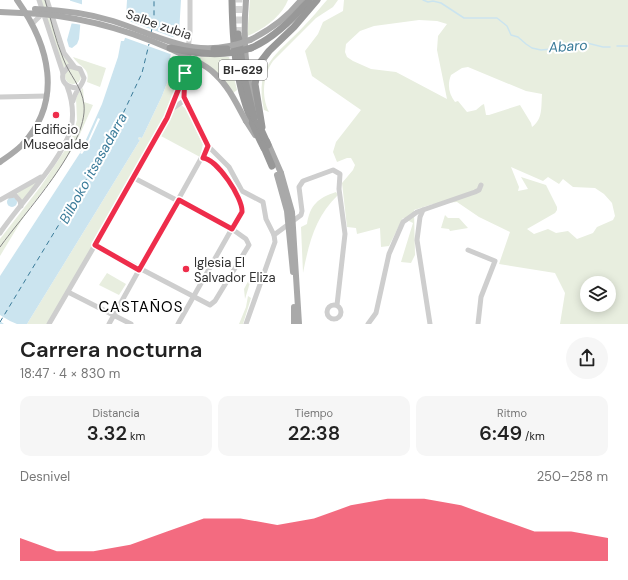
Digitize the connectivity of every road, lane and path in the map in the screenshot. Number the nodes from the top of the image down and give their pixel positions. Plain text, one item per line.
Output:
1 (17, 0) edge
2 (39, 0) edge
3 (47, 0) edge
4 (190, 0) edge
5 (232, 0) edge
6 (246, 0) edge
7 (301, 0) edge
8 (309, 0) edge
9 (317, 0) edge
10 (0, 9) edge
11 (24, 11) junction
12 (0, 12) edge
13 (38, 12) junction
14 (32, 24) junction
15 (238, 34) tunnel mouth
16 (251, 44) junction
17 (170, 48) junction
18 (214, 49) joint
19 (74, 66) junction
20 (63, 72) junction
21 (185, 73) junction
22 (67, 86) junction
23 (77, 88) junction
24 (177, 93) junction
25 (47, 96) junction
26 (0, 97) edge
27 (184, 102) junction
28 (72, 110) junction
29 (170, 111) junction
30 (256, 118) junction
31 (262, 127) joint
32 (208, 146) junction
33 (266, 146) junction
34 (203, 158) junction
35 (0, 162) edge
36 (272, 166) junction
37 (43, 175) junction
38 (134, 178) junction
39 (481, 185) dead end
40 (2, 199) edge
41 (179, 200) junction
42 (21, 206) junction
43 (423, 210) junction
44 (232, 229) junction
45 (0, 233) edge
46 (274, 235) junction
47 (95, 245) junction
48 (468, 250) dead end
49 (139, 270) junction
50 (68, 292) junction
51 (193, 297) junction
52 (337, 305) junction
53 (114, 315) junction
54 (330, 322) edge
55 (49, 324) edge
56 (108, 324) edge
57 (131, 324) edge
58 (178, 324) edge
59 (246, 324) edge
60 (294, 324) edge
61 (299, 324) edge
62 (368, 324) edge
63 (430, 324) edge
64 (478, 324) edge

1 - 11 main road
2 - 20 street
3 - 19 street
4 - 21 street
5 - 30 highway
6 - 30 main road
7 - 16 main road
8 - 16 highway
9 - 30 highway
10 - 11 main road
11 - 12 main road
11 - 13 main road
11 - 14 main road
13 - 14 street
13 - 17 main road, Salbe zubia, bridge
13 - 18 main road, Salbe zubia, bridge
14 - 25 main road
15 - 30 highway, BI-629
16 - 17 highway, bridge
16 - 18 highway, Salbe zubia, bridge
17 - 36 main road, Salbe zubia, bridge
19 - 20 street
19 - 23 street
20 - 22 street
21 - 24 street
21 - 27 street
22 - 23 street
22 - 28 street
23 - 28 street
24 - 27 street
24 - 29 street
25 - 26 street
25 - 35 main road
27 - 29 street
27 - 32 street
28 - 37 street
29 - 38 street
30 - 31 highway
30 - 33 highway
31 - 33 main road
32 - 34 street
32 - 46 street
33 - 36 highway
33 - 61 main road, bridge
34 - 41 street
34 - 44 street
36 - 60 main road, Salbe zubia, bridge
37 - 40 street
37 - 42 street
38 - 41 street
38 - 47 street
39 - 43 street
40 - 42 street
41 - 44 street
41 - 49 street
42 - 45 street
43 - 62 street
43 - 63 street
44 - 51 street
44 - 51 street
46 - 52 street
46 - 59 street
47 - 49 street
47 - 50 street
48 - 64 street
49 - 51 street
49 - 53 street
50 - 53 street
50 - 55 street
51 - 58 street
52 - 54 street
52 - 54 street
53 - 56 street
53 - 57 street

